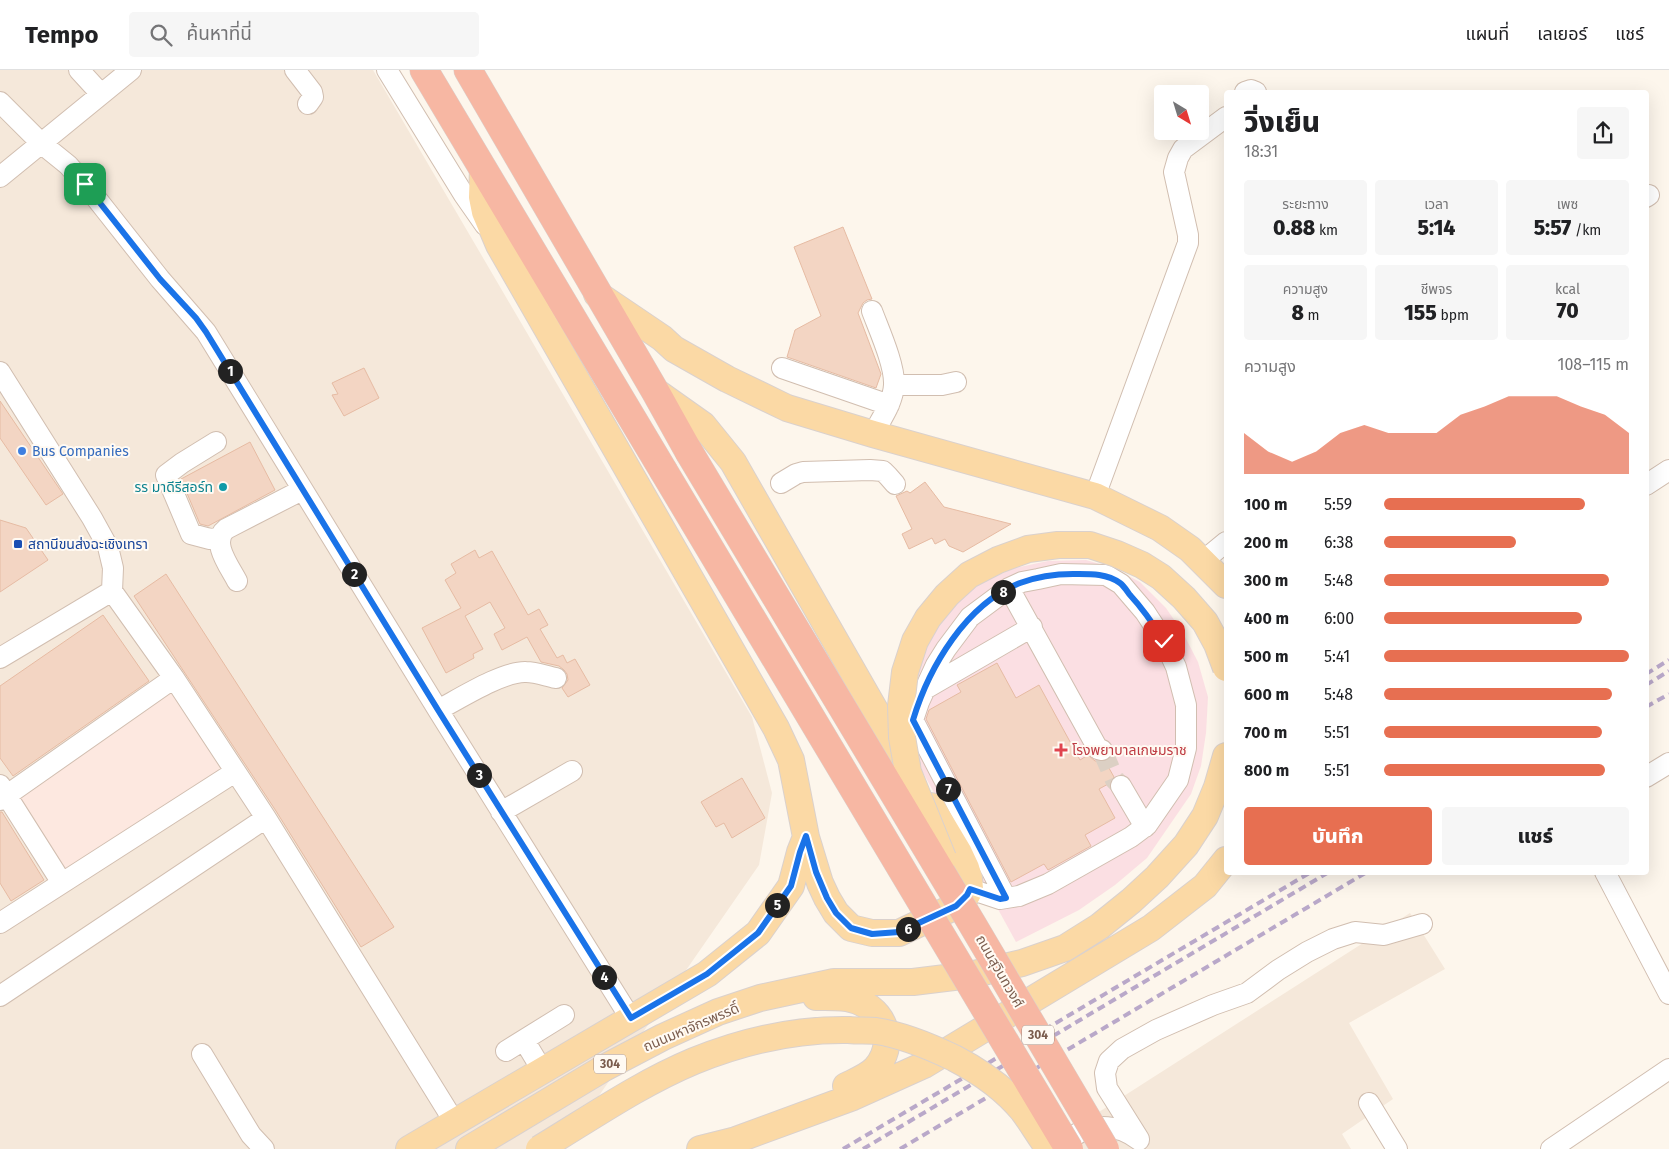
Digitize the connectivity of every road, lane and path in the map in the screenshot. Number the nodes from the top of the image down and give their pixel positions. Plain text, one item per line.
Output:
1 (80, 70) edge
2 (131, 70) edge
3 (295, 70) edge
4 (387, 70) edge
5 (424, 70) edge
6 (468, 70) edge
7 (102, 94) junction
8 (0, 102) edge
9 (308, 104) dead end
10 (1224, 118) edge
11 (42, 144) junction
12 (483, 169) junction
13 (0, 176) edge
14 (499, 246) junction
15 (597, 294) junction
16 (872, 311) dead end
17 (782, 368) dead end
18 (0, 372) edge
19 (956, 382) dead end
20 (894, 385) junction
21 (655, 391) junction
22 (889, 405) junction
23 (873, 434) junction
24 (216, 442) dead end
25 (1669, 470) edge
26 (1649, 483) edge
27 (895, 484) dead end
28 (768, 489) junction
29 (302, 490) junction
30 (1095, 496) junction
31 (219, 538) junction
32 (1224, 544) edge
33 (1203, 561) junction
34 (237, 581) dead end
35 (1224, 583) edge
36 (1009, 588) junction
37 (112, 591) junction
38 (1032, 627) junction
39 (0, 658) edge
40 (1224, 663) edge
41 (174, 678) junction
42 (556, 678) dead end
43 (925, 689) junction
44 (438, 710) junction
45 (1102, 750) tunnel mouth
46 (1224, 763) edge
47 (1669, 763) edge
48 (572, 771) dead end
49 (235, 772) junction
50 (1649, 776) edge
51 (1121, 786) tunnel mouth
52 (2, 794) edge
53 (501, 812) junction
54 (266, 818) junction
55 (1145, 827) junction
56 (806, 836) junction
57 (1224, 862) edge
58 (1607, 875) edge
59 (62, 883) junction
60 (970, 889) junction
61 (1006, 898) junction
62 (971, 922) junction
63 (0, 923) edge
64 (1422, 924) dead end
65 (1669, 994) edge
66 (0, 996) edge
67 (760, 998) junction
68 (564, 1015) dead end
69 (631, 1018) junction
70 (524, 1040) junction
71 (506, 1051) dead end
72 (202, 1054) dead end
73 (1669, 1068) edge
74 (542, 1070) junction
75 (1369, 1103) dead end
76 (455, 1122) junction
77 (736, 1140) junction
78 (1143, 1144) edge
79 (264, 1149) edge
80 (409, 1149) edge
81 (469, 1149) edge
82 (538, 1149) edge
83 (700, 1149) edge
84 (1049, 1149) edge
85 (1062, 1149) edge
86 (1069, 1149) edge
87 (1105, 1149) edge
88 (1397, 1149) edge
89 (1552, 1149) edge

1 - 7 street
2 - 7 street
3 - 9 street
4 - 14 street
5 - 12 highway
6 - 15 highway, ถนนสุวินทวงศ์
7 - 11 street
8 - 11 street
10 - 30 street
11 - 13 street
11 - 29 street
12 - 14 main road
12 - 86 highway, bridge
14 - 56 main road
15 - 21 highway, ถนนสุวินทวงศ์
15 - 23 main road
16 - 20 street
17 - 22 street
18 - 37 street
19 - 20 street
20 - 22 street
21 - 28 main road
21 - 62 highway, ถนนสุวินทวงศ์, bridge
22 - 23 street
23 - 30 main road
24 - 31 street
25 - 26 street
27 - 28 street
28 - 60 main road
29 - 31 street
29 - 44 street
30 - 33 main road
31 - 34 street
32 - 33 street
33 - 35 main road
36 - 38 street
36 - 43 street
36 - 55 street
37 - 39 street
37 - 41 street
38 - 43 street
38 - 45 street
40 - 62 main road, bridge
41 - 49 street
41 - 52 street
42 - 44 street
43 - 61 street
44 - 53 street
46 - 67 main road
47 - 50 street
48 - 53 street
49 - 54 street
49 - 59 street
51 - 55 street
52 - 59 street
53 - 69 street
54 - 66 street
54 - 76 street
55 - 61 street
56 - 60 main road
56 - 69 main road
57 - 77 main road
58 - 65 street
59 - 63 street
60 - 61 street
62 - 87 highway, ถนนสุวินทวงศ์ / 304, bridge
64 - 78 street
67 - 77 main road
67 - 81 main road, ถนนมหาจักรพรรดิ์ / 304
68 - 70 street
69 - 74 main road
70 - 71 street
70 - 74 street
72 - 79 street
73 - 89 street
74 - 76 main road
75 - 88 street
76 - 80 main road
77 - 83 main road
78 - 85 street
82 - 84 main road, bridge

